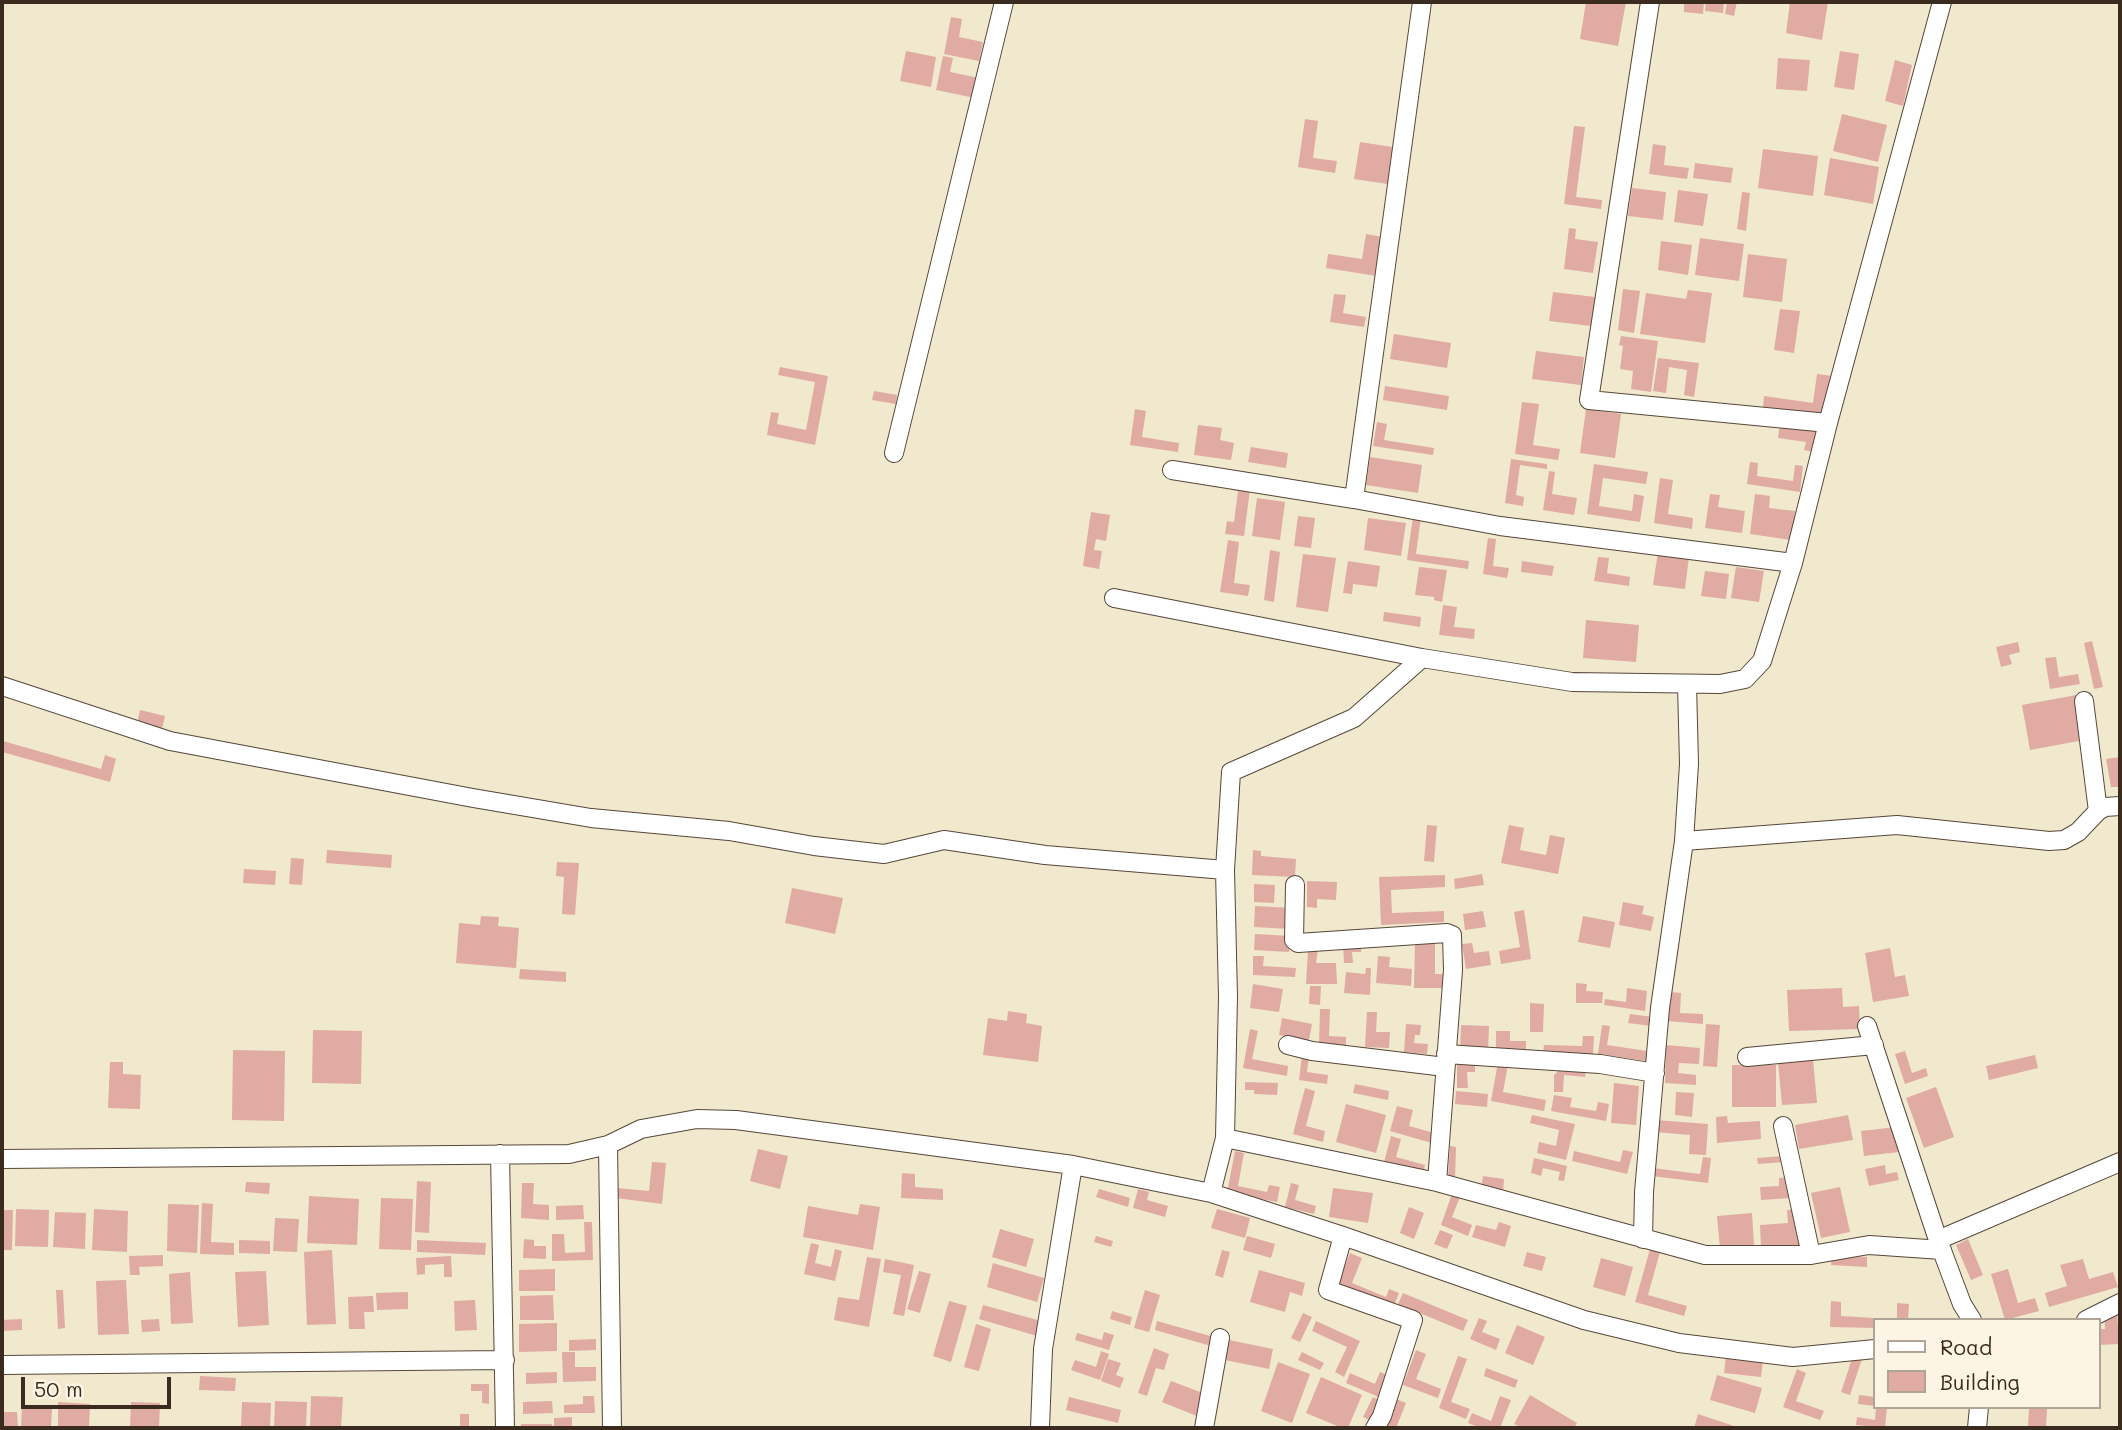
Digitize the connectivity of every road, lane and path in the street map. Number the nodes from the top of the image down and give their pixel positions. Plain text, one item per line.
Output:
1 (1004, 2) edge
2 (1422, 2) edge
3 (1650, 2) edge
4 (1942, 2) edge
5 (1828, 423) junction
6 (894, 453) dead end
7 (1172, 470) dead end
8 (1354, 499) junction
9 (1793, 563) junction
10 (1114, 598) dead end
11 (1422, 658) junction
12 (1687, 684) junction
13 (2, 686) edge
14 (2084, 701) dead end
15 (2120, 806) edge
16 (2098, 811) junction
17 (1684, 841) junction
18 (1225, 870) junction
19 (1294, 885) dead end
20 (1867, 1026) dead end
21 (1288, 1045) dead end
22 (1874, 1045) junction
23 (1747, 1057) dead end
24 (1446, 1060) junction
25 (1654, 1073) junction
26 (1783, 1126) dead end
27 (1225, 1138) junction
28 (608, 1145) junction
29 (500, 1154) junction
30 (2, 1159) edge
31 (2120, 1162) edge
32 (1073, 1165) junction
33 (1437, 1182) junction
34 (1211, 1193) junction
35 (1343, 1236) junction
36 (1643, 1239) junction
37 (1940, 1245) junction
38 (1811, 1255) junction
39 (2120, 1303) edge
40 (1971, 1318) edge
41 (2090, 1318) edge
42 (1220, 1338) dead end
43 (1874, 1349) edge
44 (505, 1360) junction
45 (2, 1365) edge
46 (1979, 1409) edge
47 (505, 1428) edge
48 (612, 1428) edge
49 (1040, 1428) edge
50 (1204, 1428) edge
51 (1375, 1428) edge
52 (1977, 1428) edge

1 - 6 street
2 - 8 street
3 - 5 street
4 - 5 street
5 - 9 street
7 - 8 street
8 - 9 street
9 - 12 street
10 - 11 street
11 - 12 street
11 - 18 street
12 - 17 street
13 - 18 street
14 - 16 street
15 - 16 street
16 - 17 street
17 - 25 street
18 - 27 street
19 - 24 street
20 - 22 street
21 - 24 street
22 - 23 street
22 - 37 street
24 - 25 street
24 - 33 street
25 - 36 street
26 - 38 street
27 - 33 street
27 - 34 street
28 - 29 street
28 - 32 street
28 - 48 street
29 - 30 street
29 - 44 street
31 - 37 street
32 - 34 street
32 - 49 street
33 - 36 street
34 - 35 street
35 - 43 street
35 - 51 street
36 - 38 street
37 - 38 street
37 - 40 street
39 - 41 street
42 - 50 street
44 - 45 street
44 - 47 street
46 - 52 street

